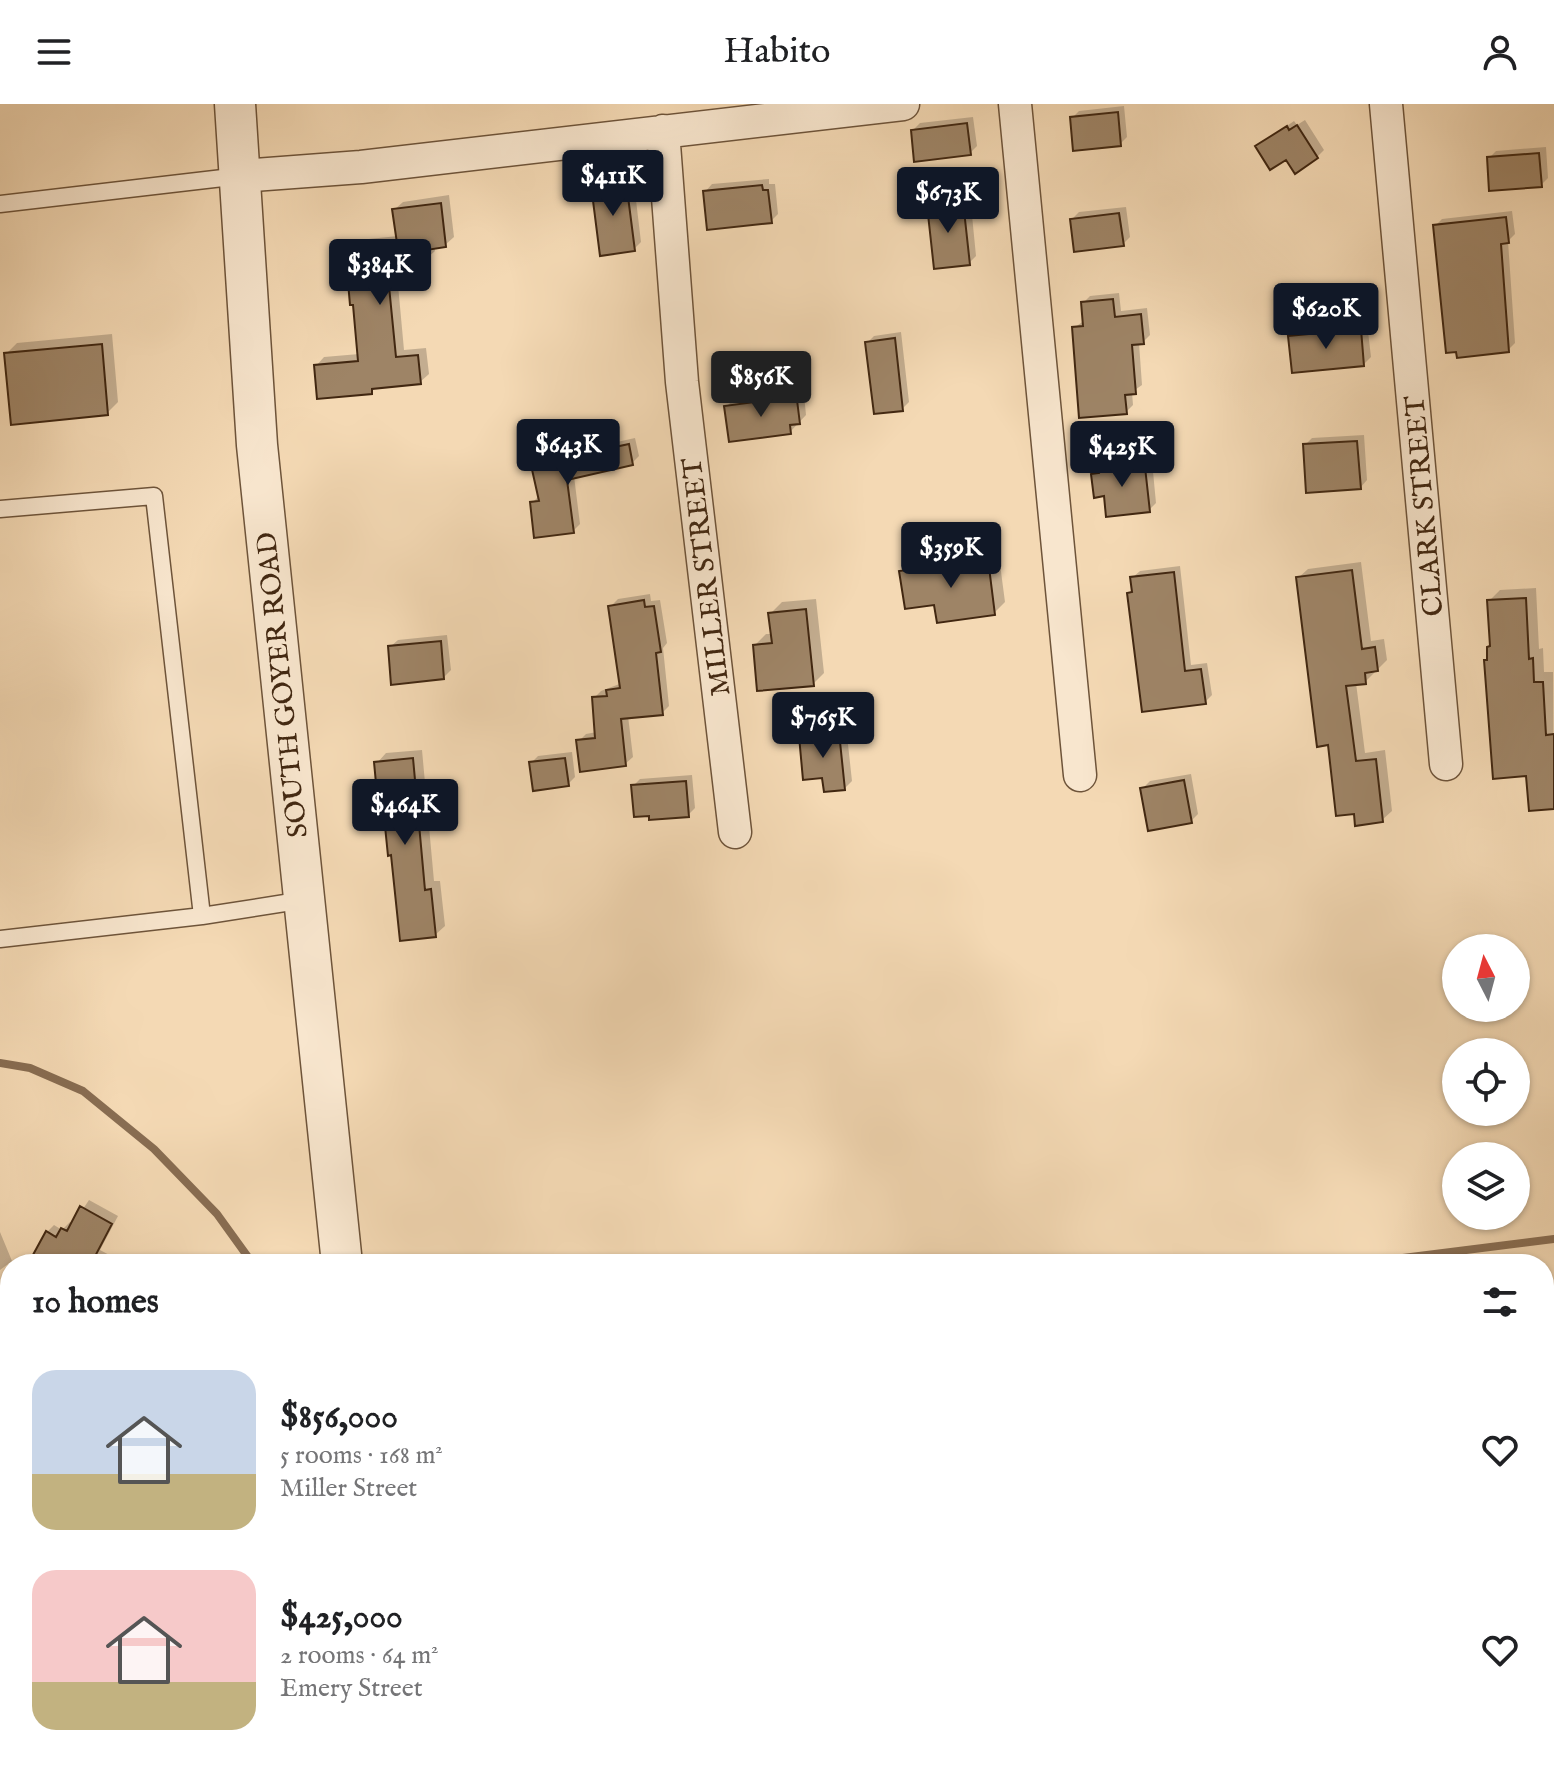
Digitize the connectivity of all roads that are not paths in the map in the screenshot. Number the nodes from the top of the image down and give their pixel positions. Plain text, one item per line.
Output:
1 (235, 104) edge
2 (903, 104) edge
3 (1015, 104) edge
4 (1386, 104) edge
5 (824, 108) edge
6 (663, 131) junction
7 (240, 176) junction
8 (0, 204) edge
9 (0, 509) edge
10 (1446, 764) dead end
11 (1080, 775) dead end
12 (735, 832) dead end
13 (304, 900) junction
14 (202, 916) junction
15 (0, 939) edge
16 (341, 1254) edge

1 - 7 street, SOUTH GOYER ROAD
2 - 5 street
3 - 11 street
4 - 10 street, CLARK STREET
5 - 6 street
6 - 7 street
6 - 12 street, MILLER STREET
7 - 8 lane
7 - 13 street, SOUTH GOYER ROAD
9 - 14 lane
13 - 14 lane
13 - 16 street, SOUTH GOYER ROAD
14 - 15 lane

